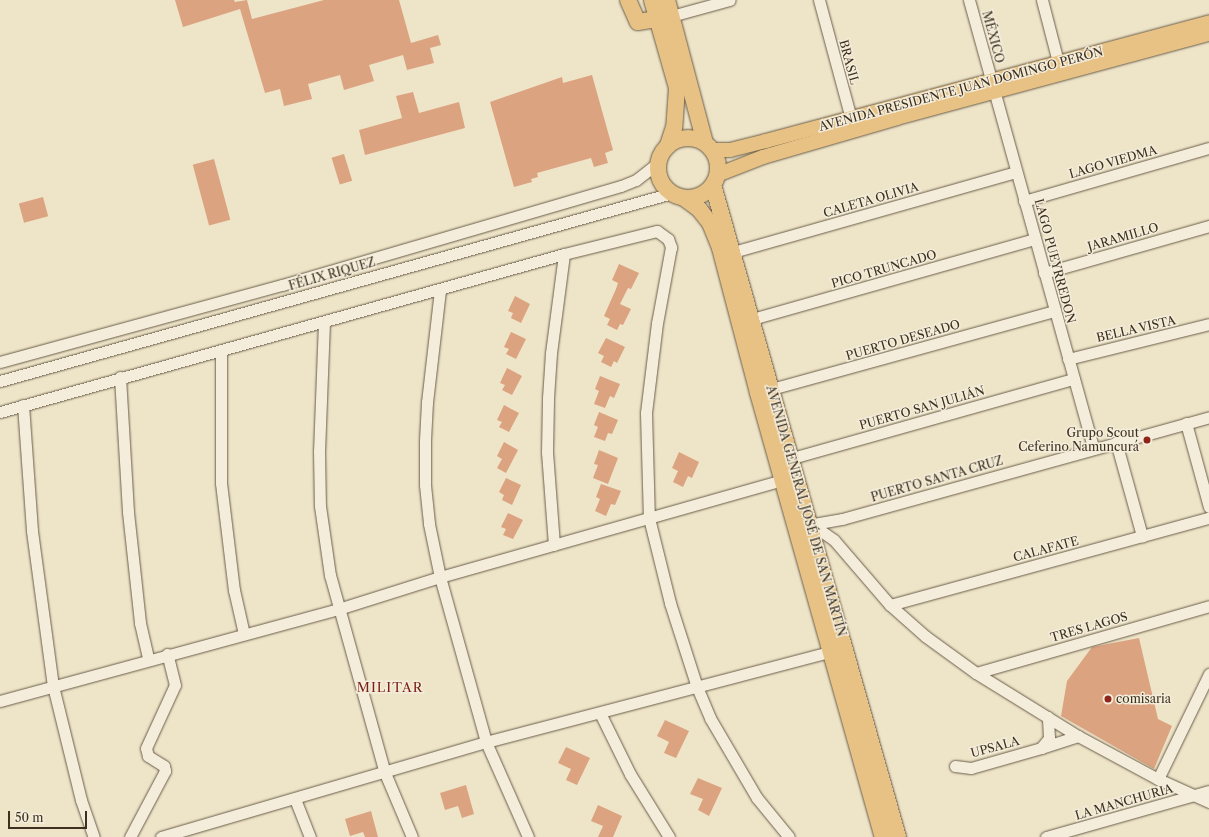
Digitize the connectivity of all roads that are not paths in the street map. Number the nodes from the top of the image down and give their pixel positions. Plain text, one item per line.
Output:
1 (628, 0) edge
2 (652, 0) edge
3 (667, 0) edge
4 (730, 0) edge
5 (819, 0) edge
6 (969, 0) edge
7 (1042, 0) edge
8 (665, 18) junction
9 (1209, 22) edge
10 (1209, 34) edge
11 (1058, 62) junction
12 (993, 86) junction
13 (853, 124) junction
14 (668, 146) junction
15 (709, 146) junction
16 (1209, 148) edge
17 (659, 162) junction
18 (1016, 172) junction
19 (715, 180) junction
20 (678, 195) junction
21 (1024, 201) junction
22 (1209, 226) edge
23 (1035, 239) junction
24 (733, 252) junction
25 (564, 254) junction
26 (1044, 273) junction
27 (440, 290) junction
28 (1055, 311) junction
29 (746, 321) junction
30 (324, 322) junction
31 (1209, 324) edge
32 (220, 350) junction
33 (1068, 359) junction
34 (0, 362) edge
35 (120, 377) junction
36 (1074, 379) junction
37 (0, 381) edge
38 (765, 391) junction
39 (23, 405) junction
40 (0, 412) edge
41 (1209, 417) edge
42 (1186, 423) junction
43 (1116, 442) junction
44 (1093, 448) junction
45 (784, 460) junction
46 (783, 480) junction
47 (1209, 507) edge
48 (649, 518) junction
49 (1209, 518) edge
50 (804, 526) junction
51 (1142, 536) junction
52 (554, 545) junction
53 (440, 577) junction
54 (890, 605) junction
55 (1209, 606) edge
56 (338, 609) junction
57 (244, 634) junction
58 (838, 650) junction
59 (167, 654) junction
60 (148, 659) junction
61 (976, 673) junction
62 (1208, 677) edge
63 (53, 686) junction
64 (697, 687) junction
65 (0, 701) edge
66 (600, 713) junction
67 (1048, 718) junction
68 (1078, 736) junction
69 (486, 742) junction
70 (1041, 748) junction
71 (955, 766) dead end
72 (385, 773) junction
73 (1158, 779) junction
74 (1195, 795) junction
75 (1208, 798) edge
76 (295, 799) junction
77 (1209, 813) edge
78 (94, 837) edge
79 (130, 837) edge
80 (161, 837) edge
81 (310, 837) edge
82 (412, 837) edge
83 (528, 837) edge
84 (669, 837) edge
85 (789, 837) edge
86 (883, 837) edge
87 (898, 837) edge
88 (1046, 837) edge

1 - 8 highway
2 - 8 highway, AVENIDA GENERAL JOSÉ DE SAN MARTÍN
3 - 8 highway, AVENIDA GENERAL JOSÉ DE SAN MARTÍN
4 - 8 street
5 - 13 street, BRASIL
6 - 12 street, MÉXICO
7 - 11 street
8 - 14 highway, AVENIDA GENERAL JOSÉ DE SAN MARTÍN
8 - 15 highway, AVENIDA GENERAL JOSÉ DE SAN MARTÍN
9 - 11 main road, AVENIDA PRESIDENTE JUAN DOMINGO PERÓN
10 - 12 main road, AVENIDA PRESIDENTE JUAN DOMINGO PERÓN
11 - 12 main road, AVENIDA PRESIDENTE JUAN DOMINGO PERÓN
12 - 13 main road, AVENIDA PRESIDENTE JUAN DOMINGO PERÓN
12 - 18 street, LAGO PUEYRREDON
13 - 15 main road, AVENIDA PRESIDENTE JUAN DOMINGO PERÓN
13 - 19 main road, AVENIDA PRESIDENTE JUAN DOMINGO PERÓN
14 - 15 highway
14 - 17 highway, AVENIDA GENERAL JOSÉ DE SAN MARTÍN
15 - 19 highway, AVENIDA GENERAL JOSÉ DE SAN MARTÍN
16 - 21 street, LAGO VIEDMA
17 - 20 highway, AVENIDA GENERAL JOSÉ DE SAN MARTÍN
17 - 34 street, FÉLIX RIQUEZ
18 - 21 street, LAGO PUEYRREDON
18 - 24 street, CALETA OLIVIA
19 - 20 highway
19 - 24 highway, AVENIDA GENERAL JOSÉ DE SAN MARTÍN
20 - 29 highway, AVENIDA GENERAL JOSÉ DE SAN MARTÍN
20 - 37 street, FÉLIX RIQUEZ
21 - 23 street, LAGO PUEYRREDON
22 - 26 street, JARAMILLO
23 - 26 street, LAGO PUEYRREDON
23 - 29 street, PICO TRUNCADO
24 - 29 highway, AVENIDA GENERAL JOSÉ DE SAN MARTÍN
25 - 27 street
25 - 48 street
25 - 52 street
26 - 28 street, LAGO PUEYRREDON
27 - 30 street
27 - 53 street
28 - 33 street, LAGO PUEYRREDON
28 - 38 street, PUERTO DESEADO
29 - 38 highway, AVENIDA GENERAL JOSÉ DE SAN MARTÍN
30 - 32 street
30 - 56 street
31 - 33 street, BELLA VISTA
32 - 35 street
32 - 57 street
33 - 36 street, LAGO PUEYRREDON
35 - 39 street
35 - 60 street
36 - 44 street, LAGO PUEYRREDON
36 - 45 street, PUERTO SAN JULIÁN
38 - 45 highway, AVENIDA GENERAL JOSÉ DE SAN MARTÍN
39 - 40 street
39 - 63 street
41 - 42 street, PUERTO SANTA CRUZ
42 - 43 street, PUERTO SANTA CRUZ
42 - 47 street
43 - 44 street, PUERTO SANTA CRUZ
43 - 51 street
44 - 50 street, PUERTO SANTA CRUZ
45 - 46 highway, AVENIDA GENERAL JOSÉ DE SAN MARTÍN
45 - 50 highway, AVENIDA GENERAL JOSÉ DE SAN MARTÍN
46 - 48 street
46 - 50 highway, AVENIDA GENERAL JOSÉ DE SAN MARTÍN
48 - 52 street
48 - 64 street
49 - 51 street, CALAFATE
50 - 54 street
50 - 58 highway, AVENIDA GENERAL JOSÉ DE SAN MARTÍN
51 - 54 street, CALAFATE
52 - 53 street
53 - 56 street
53 - 69 street
54 - 61 street
55 - 61 street, TRES LAGOS
56 - 57 street
56 - 72 street
57 - 59 street
58 - 64 street
58 - 86 highway, AVENIDA GENERAL JOSÉ DE SAN MARTÍN
58 - 87 highway, AVENIDA GENERAL JOSÉ DE SAN MARTÍN
59 - 60 street
59 - 79 street
60 - 63 street
61 - 67 street
62 - 73 street
63 - 65 street
63 - 78 street
64 - 66 street
64 - 85 street
66 - 69 street
66 - 84 street
67 - 68 street
67 - 70 street
68 - 70 street, UPSALA
68 - 73 street
69 - 72 street
69 - 83 street
70 - 71 street, UPSALA
72 - 76 street
72 - 82 street
73 - 74 street
74 - 75 street
74 - 88 street, LA MANCHURIA
75 - 77 street
76 - 80 street
76 - 81 street

